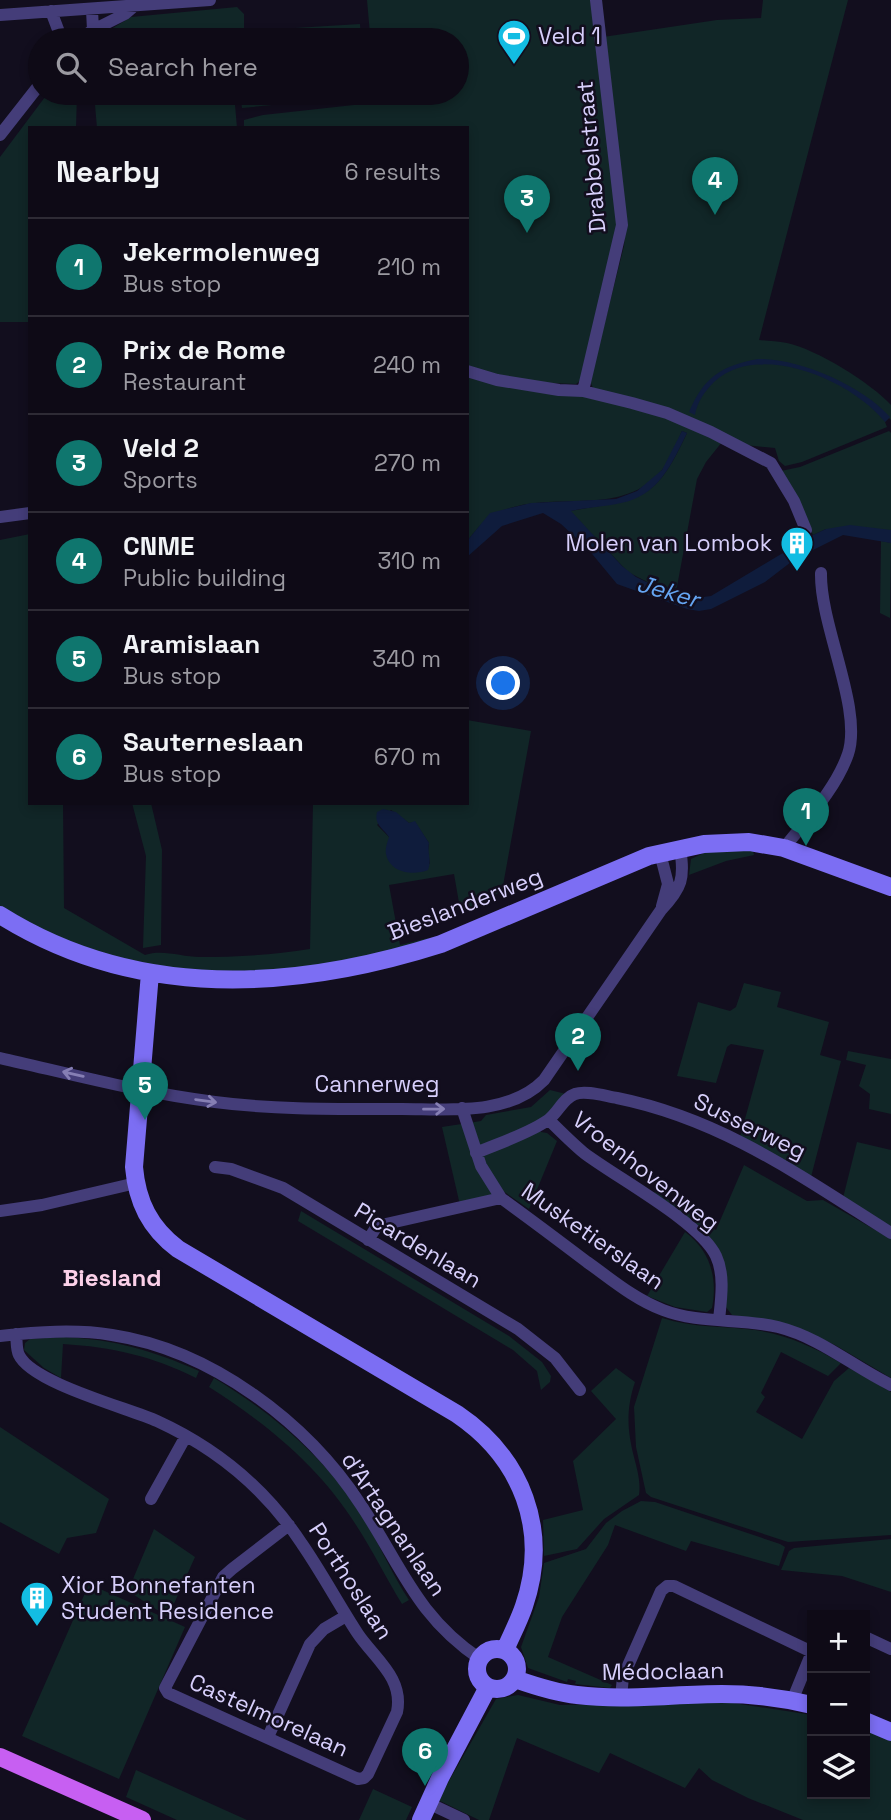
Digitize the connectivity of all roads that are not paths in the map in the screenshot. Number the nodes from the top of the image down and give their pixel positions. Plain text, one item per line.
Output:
1 (209, 0) edge
2 (596, 0) edge
3 (133, 7) junction
4 (92, 9) junction
5 (51, 11) junction
6 (0, 15) edge
7 (57, 28) edge
8 (93, 28) edge
9 (97, 28) edge
10 (28, 99) edge
11 (0, 135) edge
12 (469, 372) edge
13 (583, 391) junction
14 (28, 513) edge
15 (0, 517) edge
16 (806, 530) dead end
17 (821, 573) dead end
18 (680, 848) junction
19 (784, 848) junction
20 (660, 853) junction
21 (891, 887) edge
22 (661, 910) junction
23 (0, 915) edge
24 (150, 973) junction
25 (0, 1058) edge
26 (139, 1090) junction
27 (462, 1108) junction
28 (548, 1120) junction
29 (476, 1153) junction
30 (215, 1167) dead end
31 (136, 1183) junction
32 (501, 1198) junction
33 (0, 1211) edge
34 (891, 1233) edge
35 (368, 1240) junction
36 (719, 1320) junction
37 (16, 1334) junction
38 (0, 1336) edge
39 (891, 1385) edge
40 (580, 1390) dead end
41 (186, 1436) junction
42 (151, 1500) dead end
43 (289, 1525) junction
44 (346, 1616) junction
45 (870, 1639) edge
46 (891, 1648) edge
47 (505, 1650) junction
48 (480, 1659) junction
49 (515, 1679) junction
50 (488, 1687) junction
51 (621, 1697) junction
52 (792, 1701) junction
53 (807, 1704) edge
54 (870, 1723) edge
55 (891, 1732) edge
56 (268, 1737) junction
57 (0, 1757) edge
58 (358, 1779) joint
59 (428, 1803) junction
60 (142, 1820) edge
61 (421, 1820) edge
62 (464, 1820) edge

1 - 3 street
2 - 13 street, Drabbelstraat
3 - 4 street
3 - 9 street
4 - 5 street
4 - 8 street
5 - 6 street
5 - 7 street
10 - 11 street
12 - 13 street
13 - 16 street
14 - 15 street
17 - 19 street
18 - 19 street
18 - 20 street
18 - 22 street, Cannerweg
19 - 21 street
20 - 22 street, Cannerweg
20 - 24 street, Bieslanderweg
22 - 27 street, Cannerweg
23 - 24 street, Bieslanderweg
24 - 26 street
26 -> 25 street, Cannerweg
26 -> 27 street, Cannerweg
26 - 31 street
27 - 29 street
28 - 29 street
28 - 34 street, Susserweg
28 - 36 street, Vroenhovenweg
29 - 32 street
30 - 35 street, Picardenlaan
31 - 33 street
31 - 47 street
32 - 35 street, Musketierslaan
32 - 36 street, Musketierslaan
35 - 40 street, Picardenlaan
36 - 39 street
37 - 38 street, d'Artagnanlaan
37 - 41 street, Porthoslaan
37 - 48 street, d'Artagnanlaan
41 - 42 street
41 - 43 street, Porthoslaan
43 - 44 street, Porthoslaan
43 - 56 street, Castelmorelaan
44 - 56 street
44 - 58 street, Porthoslaan
45 - 46 street
47 - 48 street
47 - 49 street
48 - 50 street
49 - 50 street
49 - 51 street, Médoclaan
50 - 59 street
51 - 52 street, Médoclaan
51 - 52 street
52 - 53 street, Médoclaan
54 - 55 street
56 - 58 street, Castelmorelaan
57 - 60 main road
59 - 61 street
59 - 62 street

